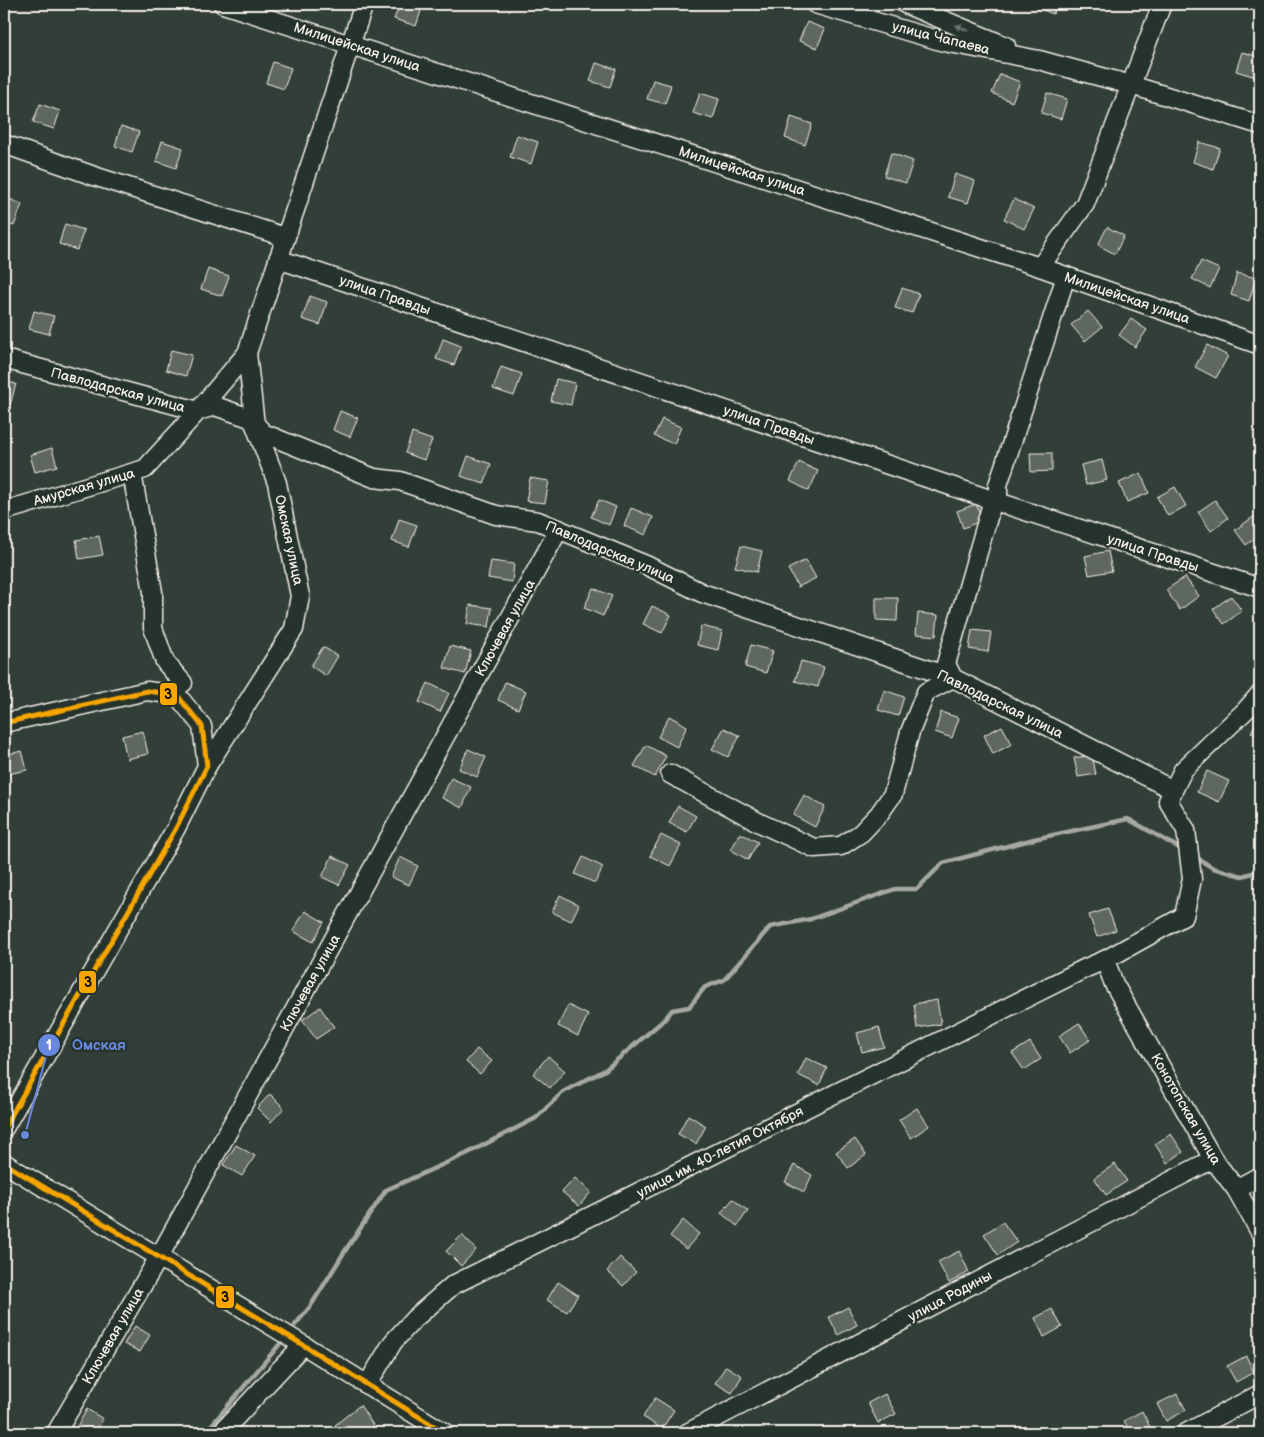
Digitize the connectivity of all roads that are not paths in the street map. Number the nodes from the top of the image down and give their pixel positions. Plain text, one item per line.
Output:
1 (222, 4) edge
2 (364, 4) edge
3 (815, 4) edge
4 (905, 4) edge
5 (1162, 4) edge
6 (350, 45) junction
7 (1039, 60) junction
8 (1131, 85) junction
9 (1260, 124) edge
10 (4, 144) edge
11 (285, 238) junction
12 (278, 259) junction
13 (1040, 267) junction
14 (1066, 276) junction
15 (1260, 345) edge
16 (247, 353) junction
17 (4, 359) edge
18 (198, 411) junction
19 (256, 425) junction
20 (132, 473) junction
21 (995, 501) junction
22 (4, 511) edge
23 (558, 529) junction
24 (1260, 588) edge
25 (953, 678) junction
26 (183, 683) dead end
27 (1260, 694) edge
28 (4, 722) edge
29 (207, 766) junction
30 (670, 774) dead end
31 (1173, 790) junction
32 (1105, 960) junction
33 (4, 1128) edge
34 (1213, 1159) junction
35 (4, 1163) edge
36 (1260, 1176) edge
37 (1236, 1189) junction
38 (1260, 1232) edge
39 (159, 1257) junction
40 (303, 1345) junction
41 (367, 1384) junction
42 (1260, 1394) edge
43 (56, 1433) edge
44 (221, 1433) edge
45 (445, 1433) edge
46 (687, 1433) edge
47 (1186, 1433) edge

1 - 6 street, Милицейская улица
2 - 6 street
3 - 7 street, улица Чапаева
7 -> 4 street, улица Чапаева
5 - 8 street
6 - 11 street
6 - 13 street, Милицейская улица
7 - 8 street, улица Чапаева
8 - 9 street, улица Чапаева
8 - 13 street
10 - 11 street
11 - 12 street
12 - 16 street
12 - 21 street, улица Правды
13 - 14 street, Милицейская улица
14 - 15 street, Милицейская улица
14 - 21 street
16 - 18 street, Амурская улица
16 - 19 street, Омская улица
17 - 18 street, Павлодарская улица
18 - 19 street, Павлодарская улица
18 - 20 street, Амурская улица
19 - 23 street, Павлодарская улица
19 - 29 street, Омская улица
20 - 22 street, Амурская улица
20 - 26 street
21 - 24 street, улица Правды
21 - 25 street
23 - 25 street, Павлодарская улица
23 - 39 street, Ключевая улица
25 - 30 street
25 - 31 street, Павлодарская улица
27 - 31 street
28 - 29 street
29 - 33 street, Омская улица
31 - 32 street, улица им. 40-летия Октября
32 - 34 street, Конотопская улица
32 - 41 street, улица им. 40-летия Октября
34 - 37 street, Конотопская улица
34 - 46 street, улица Родины
35 - 39 street
36 - 37 street
37 - 38 street, Конотопская улица
39 - 40 street
39 - 43 street, Ключевая улица
40 - 41 street
40 - 44 street
41 - 45 street
42 - 47 street

